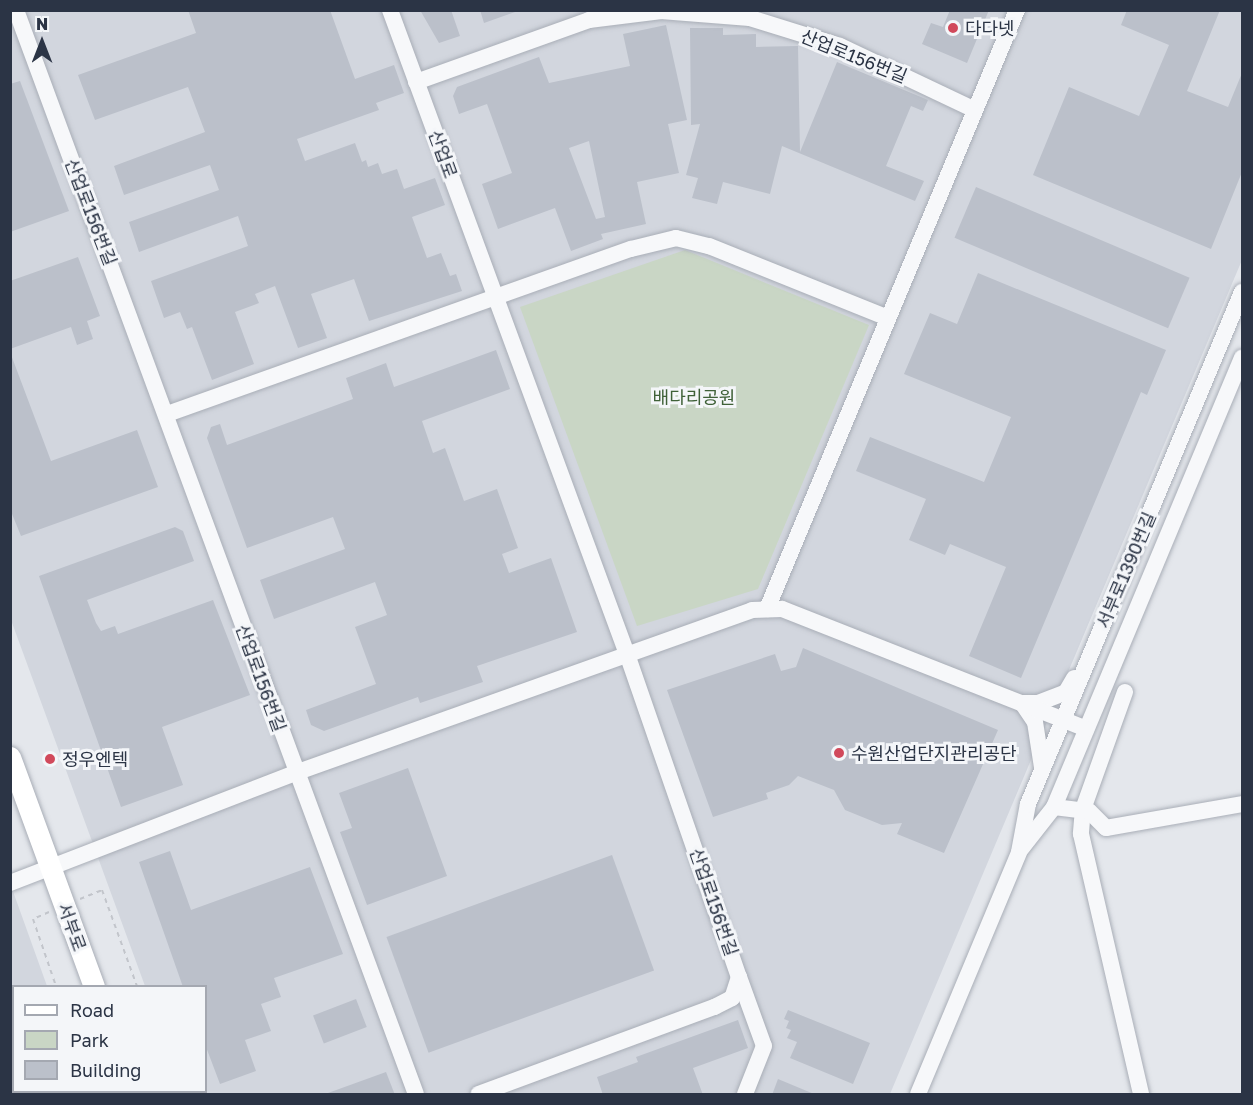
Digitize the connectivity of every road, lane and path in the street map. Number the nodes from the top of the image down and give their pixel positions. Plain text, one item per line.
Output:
1 (16, 10) edge
2 (390, 10) edge
3 (1017, 10) edge
4 (416, 82) junction
5 (975, 110) junction
6 (1242, 292) edge
7 (496, 297) junction
8 (888, 318) junction
9 (1242, 358) edge
10 (167, 414) junction
11 (766, 609) junction
12 (1101, 629) junction
13 (627, 654) junction
14 (1125, 692) dead end
15 (1022, 703) junction
16 (1063, 719) junction
17 (1086, 729) junction
18 (10, 757) edge
19 (1042, 770) junction
20 (295, 773) junction
21 (1242, 804) edge
22 (1054, 807) junction
23 (1083, 809) junction
24 (1019, 852) junction
25 (51, 868) junction
26 (10, 883) edge
27 (102, 890) dead end
28 (33, 919) dead end
29 (739, 977) junction
30 (55, 985) edge
31 (93, 985) edge
32 (136, 985) edge
33 (416, 1095) edge
34 (479, 1095) edge
35 (745, 1095) edge
36 (918, 1095) edge
37 (1141, 1095) edge

1 - 10 street, 산업로156번길
2 - 4 street, 산업로
3 - 5 street
4 - 5 street, 산업로156번길
4 - 7 street, 산업로
5 - 8 street
6 - 12 street, 서부로1390번길
7 - 8 street
7 - 10 street
7 - 13 street, 산업로156번길
8 - 11 street
9 - 17 street, 서부로1390번길
10 - 20 street, 산업로156번길
11 - 13 street
11 - 15 street
12 - 15 street
12 - 16 street, 서부로1390번길
13 - 20 street
13 - 29 street, 산업로156번길
14 - 23 street
15 - 16 street
15 - 19 street
16 - 17 street
16 - 19 street, 서부로1390번길
17 - 22 street, 서부로1390번길
18 - 25 main road, 서부로
19 - 24 street, 서부로1390번길
20 - 25 street
20 - 33 street, 산업로156번길
21 - 23 street
22 - 23 street
22 - 24 street, 서부로1390번길
23 - 37 street
24 - 36 street, 서부로1390번길
25 - 26 street
25 - 31 main road, 서부로
27 - 32 path
28 - 30 path
29 - 34 street, 산업로156번길
29 - 35 street

